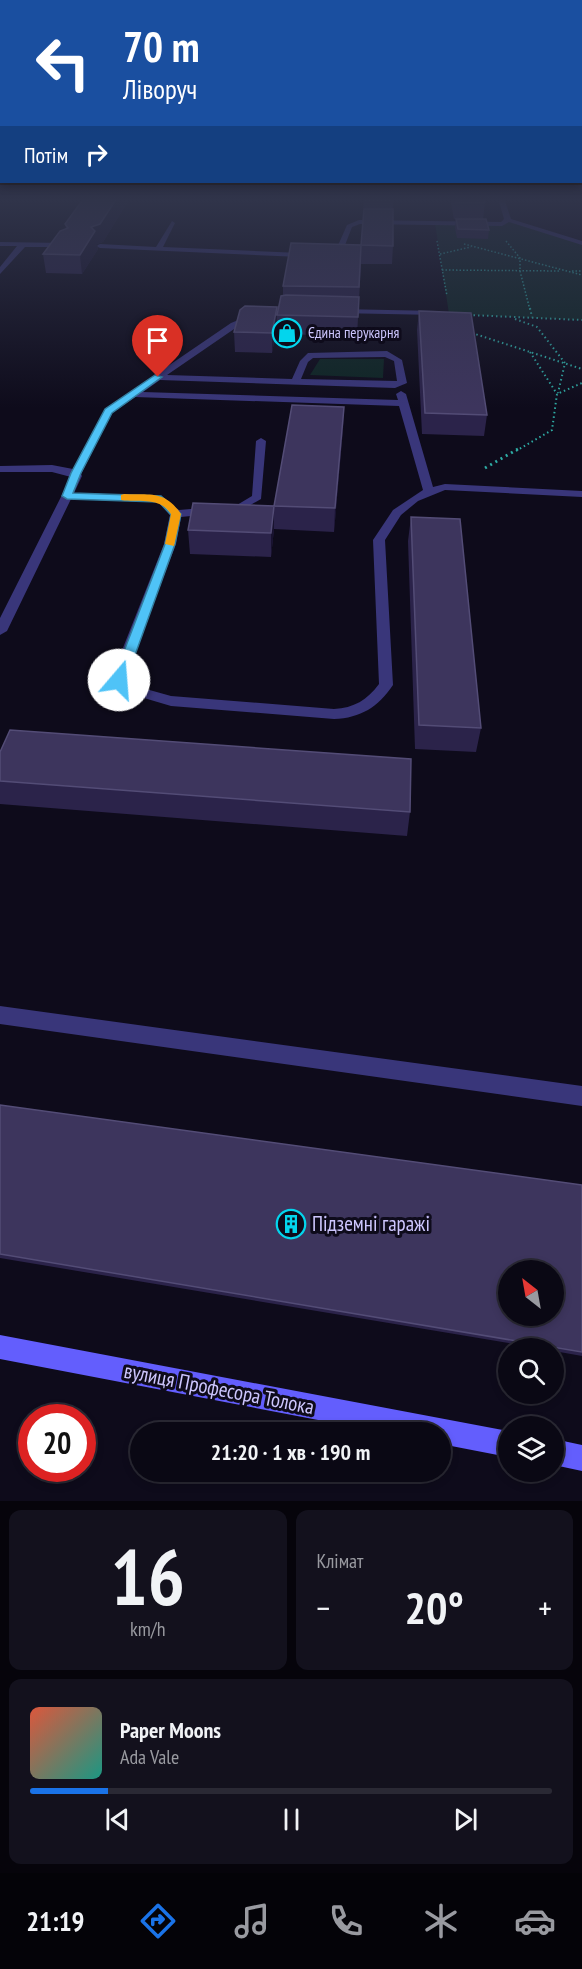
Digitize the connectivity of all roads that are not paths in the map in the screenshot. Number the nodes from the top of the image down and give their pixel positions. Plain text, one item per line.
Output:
1 (333, 310) edge
2 (264, 313) edge
3 (449, 314) edge
4 (158, 377) junction
5 (295, 382) junction
6 (400, 385) junction
7 (130, 394) junction
8 (403, 403) junction
9 (261, 441) dead end
10 (0, 468) edge
11 (76, 473) junction
12 (428, 490) junction
13 (582, 494) edge
14 (67, 496) junction
15 (176, 514) junction
16 (0, 632) edge
17 (0, 1015) edge
18 (582, 1096) edge
19 (0, 1347) edge
20 (498, 1442) edge
21 (564, 1454) edge
22 (582, 1458) edge

1 - 3 lane
2 - 4 lane
4 - 5 lane
4 - 7 lane
5 - 6 lane
5 - 6 lane
6 - 8 lane
7 - 8 lane
7 - 11 lane
8 - 12 lane
9 - 15 lane
10 - 11 lane
11 - 14 lane
12 - 13 lane
12 - 15 lane
14 - 15 lane
14 - 16 lane
17 - 18 lane
19 - 20 street, вулиця Професора Толока
21 - 22 street

